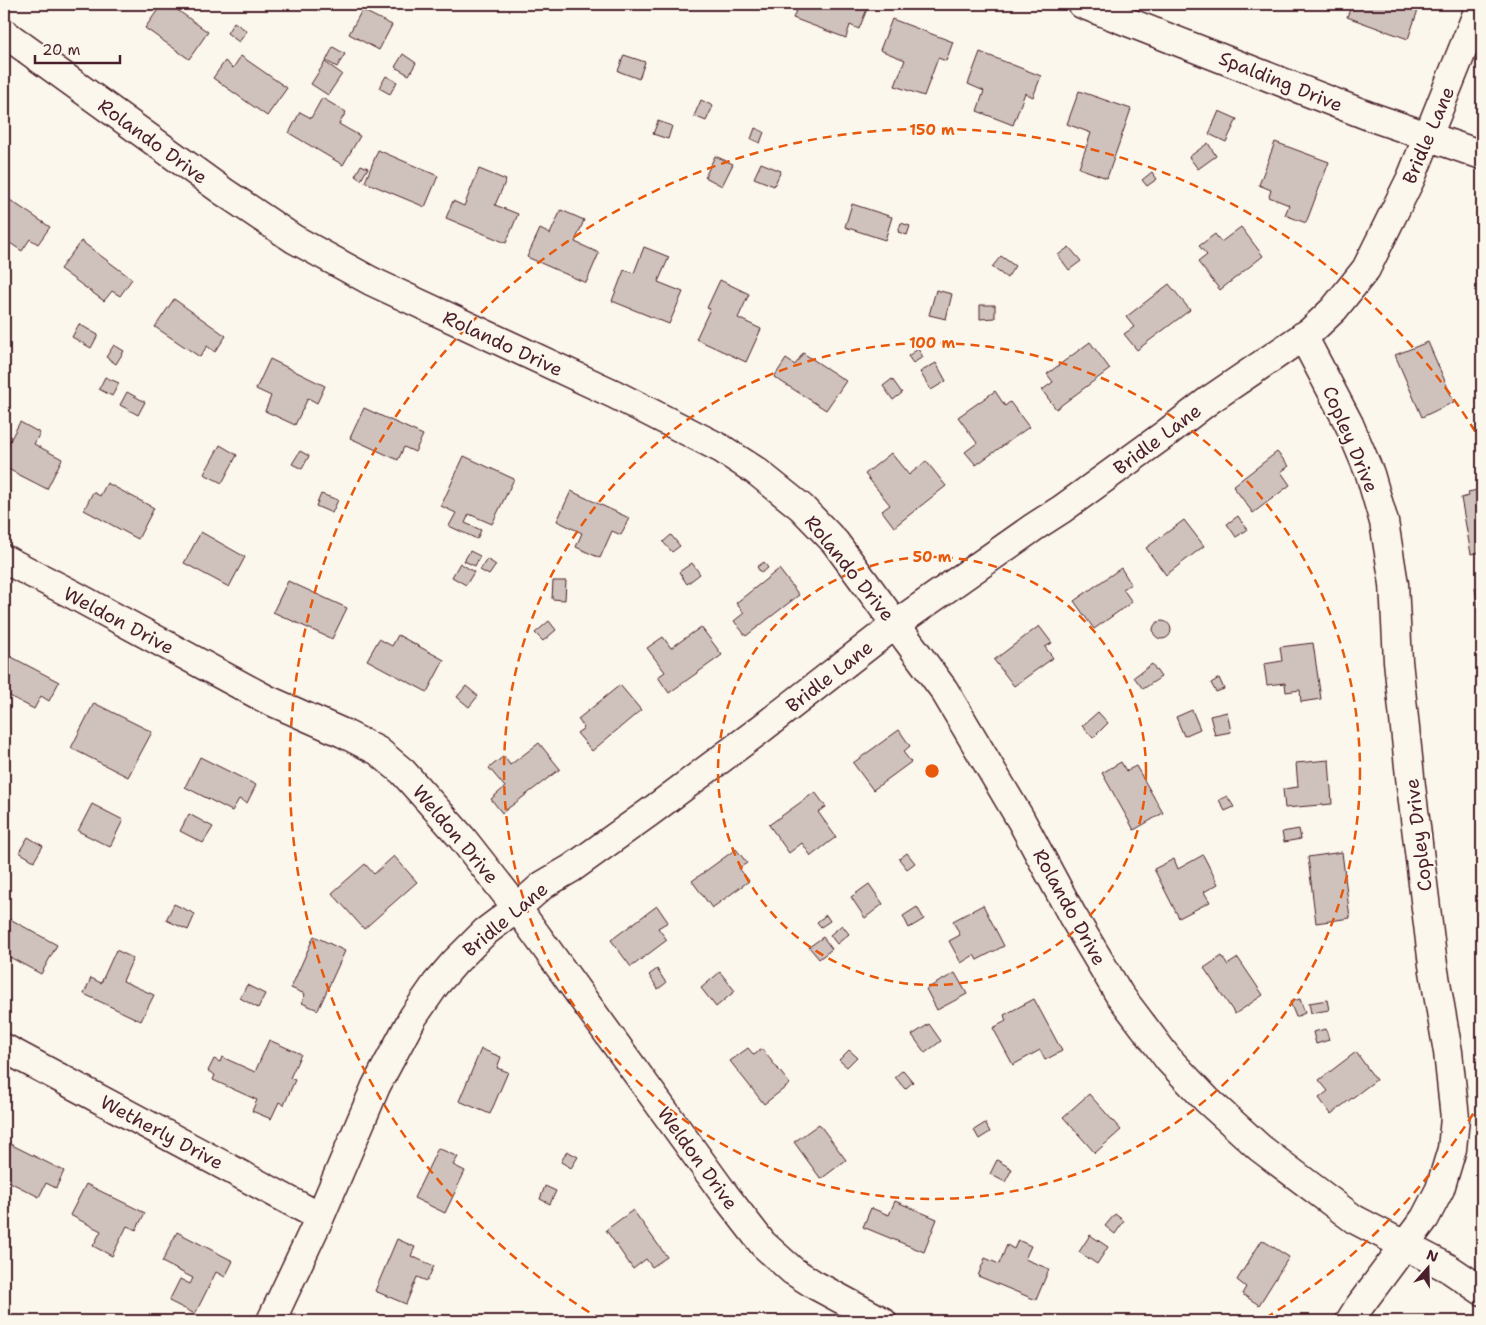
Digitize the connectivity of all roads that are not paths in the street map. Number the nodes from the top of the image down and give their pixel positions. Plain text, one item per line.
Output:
1 (1082, 4) edge
2 (1482, 4) edge
3 (4, 33) edge
4 (1428, 136) junction
5 (1482, 155) edge
6 (1303, 336) junction
7 (4, 559) edge
8 (896, 624) junction
9 (517, 908) junction
10 (4, 1048) edge
11 (320, 1217) junction
12 (1403, 1245) junction
13 (1482, 1291) edge
14 (271, 1321) edge
15 (882, 1321) edge
16 (1350, 1321) edge

1 - 4 street, Spalding Drive
2 - 4 street, Bridle Lane
3 - 8 street, Rolando Drive
4 - 5 street, Spalding Drive
4 - 6 street, Bridle Lane
6 - 8 street, Bridle Lane
6 - 12 street, Copley Drive
7 - 9 street, Weldon Drive
8 - 9 street, Bridle Lane
8 - 12 street, Rolando Drive
9 - 11 street, Bridle Lane
9 - 15 street, Weldon Drive
10 - 11 street, Wetherly Drive
11 - 14 street, Bridle Lane
12 - 13 street, Rolando Drive
12 - 16 street, Copley Drive

